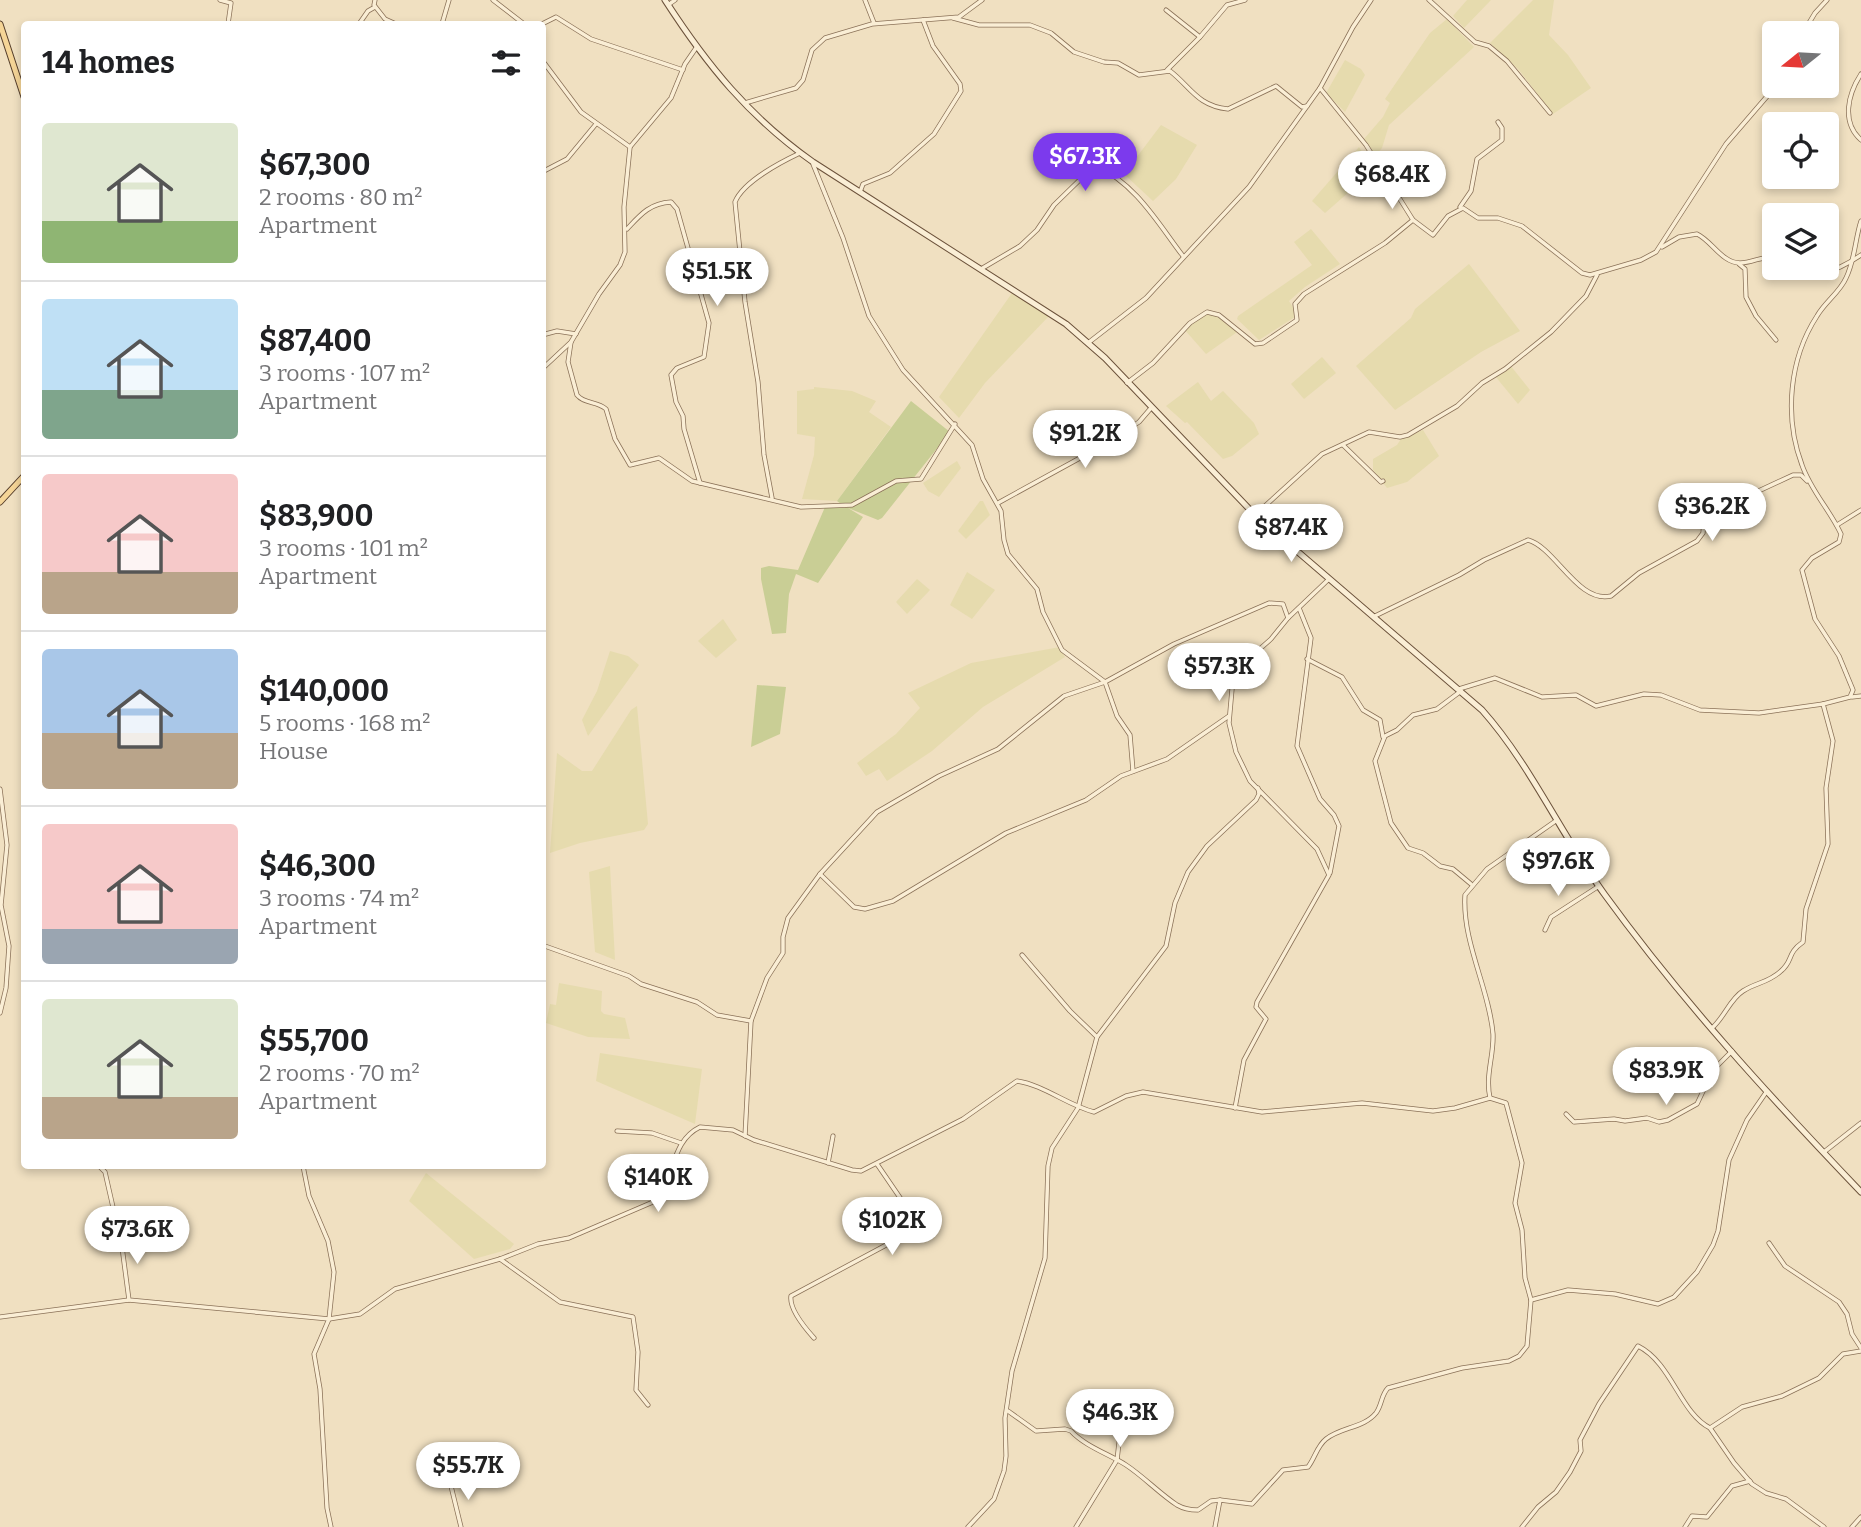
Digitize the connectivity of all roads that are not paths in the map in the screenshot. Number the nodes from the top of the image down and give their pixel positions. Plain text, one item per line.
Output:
1 (220, 0) edge
2 (237, 0) edge
3 (375, 0) edge
4 (449, 0) edge
5 (493, 0) edge
6 (675, 0) edge
7 (865, 0) edge
8 (982, 0) edge
9 (1245, 0) edge
10 (1371, 0) edge
11 (1429, 0) edge
12 (1827, 0) edge
13 (666, 2) edge
14 (231, 3) junction
15 (375, 7) junction
16 (1166, 10) dead end
17 (953, 18) junction
18 (923, 20) junction
19 (228, 21) edge
20 (361, 21) edge
21 (389, 21) edge
22 (443, 21) edge
23 (520, 21) edge
24 (1811, 21) edge
25 (546, 22) edge
26 (874, 23) junction
27 (0, 24) edge
28 (1200, 37) junction
29 (696, 48) junction
30 (546, 65) edge
31 (682, 70) junction
32 (1164, 73) junction
33 (1861, 74) edge
34 (21, 88) edge
35 (1320, 88) junction
36 (1766, 98) edge
37 (743, 103) junction
38 (1307, 106) junction
39 (1550, 113) dead end
40 (1498, 122) dead end
41 (596, 124) junction
42 (1861, 140) edge
43 (630, 147) junction
44 (800, 153) junction
45 (813, 162) junction
46 (546, 170) edge
47 (860, 192) junction
48 (1457, 209) junction
49 (1413, 220) junction
50 (1861, 221) edge
51 (1675, 223) junction
52 (625, 230) junction
53 (1679, 237) junction
54 (1660, 248) junction
55 (1861, 255) edge
56 (1183, 256) junction
57 (1762, 259) edge
58 (1852, 261) junction
59 (1737, 264) junction
60 (1839, 266) edge
61 (981, 269) junction
62 (1598, 274) junction
63 (546, 334) edge
64 (576, 334) junction
65 (1776, 340) dead end
66 (571, 342) junction
67 (1088, 343) junction
68 (546, 365) edge
69 (1127, 383) junction
70 (1151, 408) junction
71 (955, 424) junction
72 (1343, 445) junction
73 (21, 479) edge
74 (1383, 481) dead end
75 (700, 483) junction
76 (1810, 485) junction
77 (772, 498) junction
78 (0, 502) edge
79 (998, 503) junction
80 (1861, 510) edge
81 (1255, 515) junction
82 (1837, 525) junction
83 (1329, 579) junction
84 (1299, 608) junction
85 (1375, 616) junction
86 (1289, 618) junction
87 (1307, 659) junction
88 (1105, 682) junction
89 (1460, 690) junction
90 (1861, 696) edge
91 (1850, 697) junction
92 (1823, 704) junction
93 (1230, 715) junction
94 (1383, 739) junction
95 (1133, 771) junction
96 (1258, 788) junction
97 (0, 789) edge
98 (1557, 821) junction
99 (820, 874) junction
100 (1329, 876) junction
101 (1472, 885) junction
102 (1599, 886) junction
103 (1545, 930) dead end
104 (546, 946) edge
105 (1022, 955) dead end
106 (0, 1013) edge
107 (751, 1021) junction
108 (1712, 1028) junction
109 (1097, 1037) junction
110 (1732, 1051) junction
111 (1767, 1091) junction
112 (1490, 1098) junction
113 (1078, 1108) junction
114 (1235, 1108) junction
115 (1566, 1114) dead end
116 (1861, 1123) edge
117 (617, 1131) dead end
118 (745, 1136) junction
119 (833, 1136) dead end
120 (681, 1143) junction
121 (1822, 1153) junction
122 (828, 1163) junction
123 (877, 1164) junction
124 (102, 1169) edge
125 (304, 1169) edge
126 (1861, 1192) edge
127 (1769, 1243) dead end
128 (500, 1259) junction
129 (129, 1300) junction
130 (1531, 1300) junction
131 (0, 1317) edge
132 (329, 1319) junction
133 (814, 1338) dead end
134 (1861, 1349) edge
135 (649, 1405) dead end
136 (1007, 1410) junction
137 (1710, 1429) junction
138 (1120, 1434) dead end
139 (1116, 1461) junction
140 (1750, 1481) junction
141 (450, 1482) dead end
142 (1220, 1500) junction
143 (1861, 1517) edge
144 (331, 1527) edge
145 (461, 1527) edge
146 (968, 1527) edge
147 (1076, 1527) edge
148 (1215, 1527) edge
149 (1522, 1527) edge
150 (1685, 1527) edge
151 (1824, 1527) edge
152 (1852, 1527) edge

1 - 14 street
2 - 14 street
3 - 15 street
4 - 22 street
5 - 23 street
6 - 13 street
7 - 26 street
8 - 17 street
9 - 28 street
10 - 35 street
11 - 39 street
12 - 24 street
13 - 29 street
14 - 19 street
15 - 20 street
15 - 21 street
16 - 28 street
17 - 18 street
17 - 32 street
18 - 26 street
18 - 47 street
25 - 31 street
26 - 37 street
27 - 34 main road
28 - 32 street
29 - 31 street
29 - 37 street
30 - 41 street
31 - 43 street
32 - 38 street
33 - 42 street
35 - 38 street
35 - 49 street
36 - 51 street
37 - 44 street
38 - 56 street
40 - 48 street
41 - 43 street
41 - 46 street
43 - 52 street
44 - 45 street
44 - 77 street
45 - 47 street
45 - 71 street
47 - 61 street
48 - 49 street
48 - 62 street
49 - 69 street
50 - 58 street
51 - 53 street
51 - 54 street
52 - 64 street
52 - 75 street
53 - 54 street
53 - 59 street
54 - 62 street
55 - 58 street
56 - 61 street
56 - 67 street
57 - 59 street
58 - 60 street
58 - 76 street
59 - 65 street
61 - 67 street
62 - 72 street
63 - 64 street
64 - 66 street
66 - 68 street
66 - 75 street
67 - 69 street
69 - 70 street
70 - 79 street
70 - 81 street
71 - 77 street
71 - 79 street
72 - 74 street
72 - 81 street
73 - 78 main road
75 - 77 street
76 - 82 street
76 - 85 street
79 - 88 street
80 - 82 street
81 - 83 street
82 - 91 street
83 - 84 street
83 - 85 street
84 - 86 street
84 - 87 street
85 - 89 street
86 - 88 street
86 - 93 street
87 - 94 street
87 - 100 street
88 - 95 street
88 - 99 street
89 - 92 street
89 - 94 street
89 - 98 street
90 - 91 street
91 - 92 street
92 - 108 street
93 - 95 street
93 - 96 street
94 - 101 street
95 - 99 street
96 - 100 street
96 - 109 street
97 - 106 street
98 - 101 street
98 - 102 street
99 - 107 street
100 - 114 street
101 - 112 street
102 - 103 street
102 - 108 street
104 - 107 street
105 - 109 street
107 - 118 street
108 - 110 street
109 - 113 street
110 - 111 street
110 - 115 street
111 - 121 street
111 - 130 street
112 - 114 street
112 - 130 street
113 - 114 street
113 - 123 street
113 - 136 street
116 - 121 street
117 - 120 street
118 - 120 street
118 - 122 street
119 - 122 street
120 - 128 street
121 - 126 street
122 - 123 street
123 - 133 street
124 - 129 street
125 - 132 street
127 - 134 street
128 - 132 street
128 - 135 street
129 - 131 street
129 - 132 street
130 - 142 street
132 - 144 street
134 - 137 street
136 - 139 street
136 - 146 street
137 - 140 street
137 - 149 street
138 - 139 street
139 - 142 street
139 - 147 street
140 - 150 street
140 - 151 street
141 - 145 street
142 - 148 street
143 - 152 street

